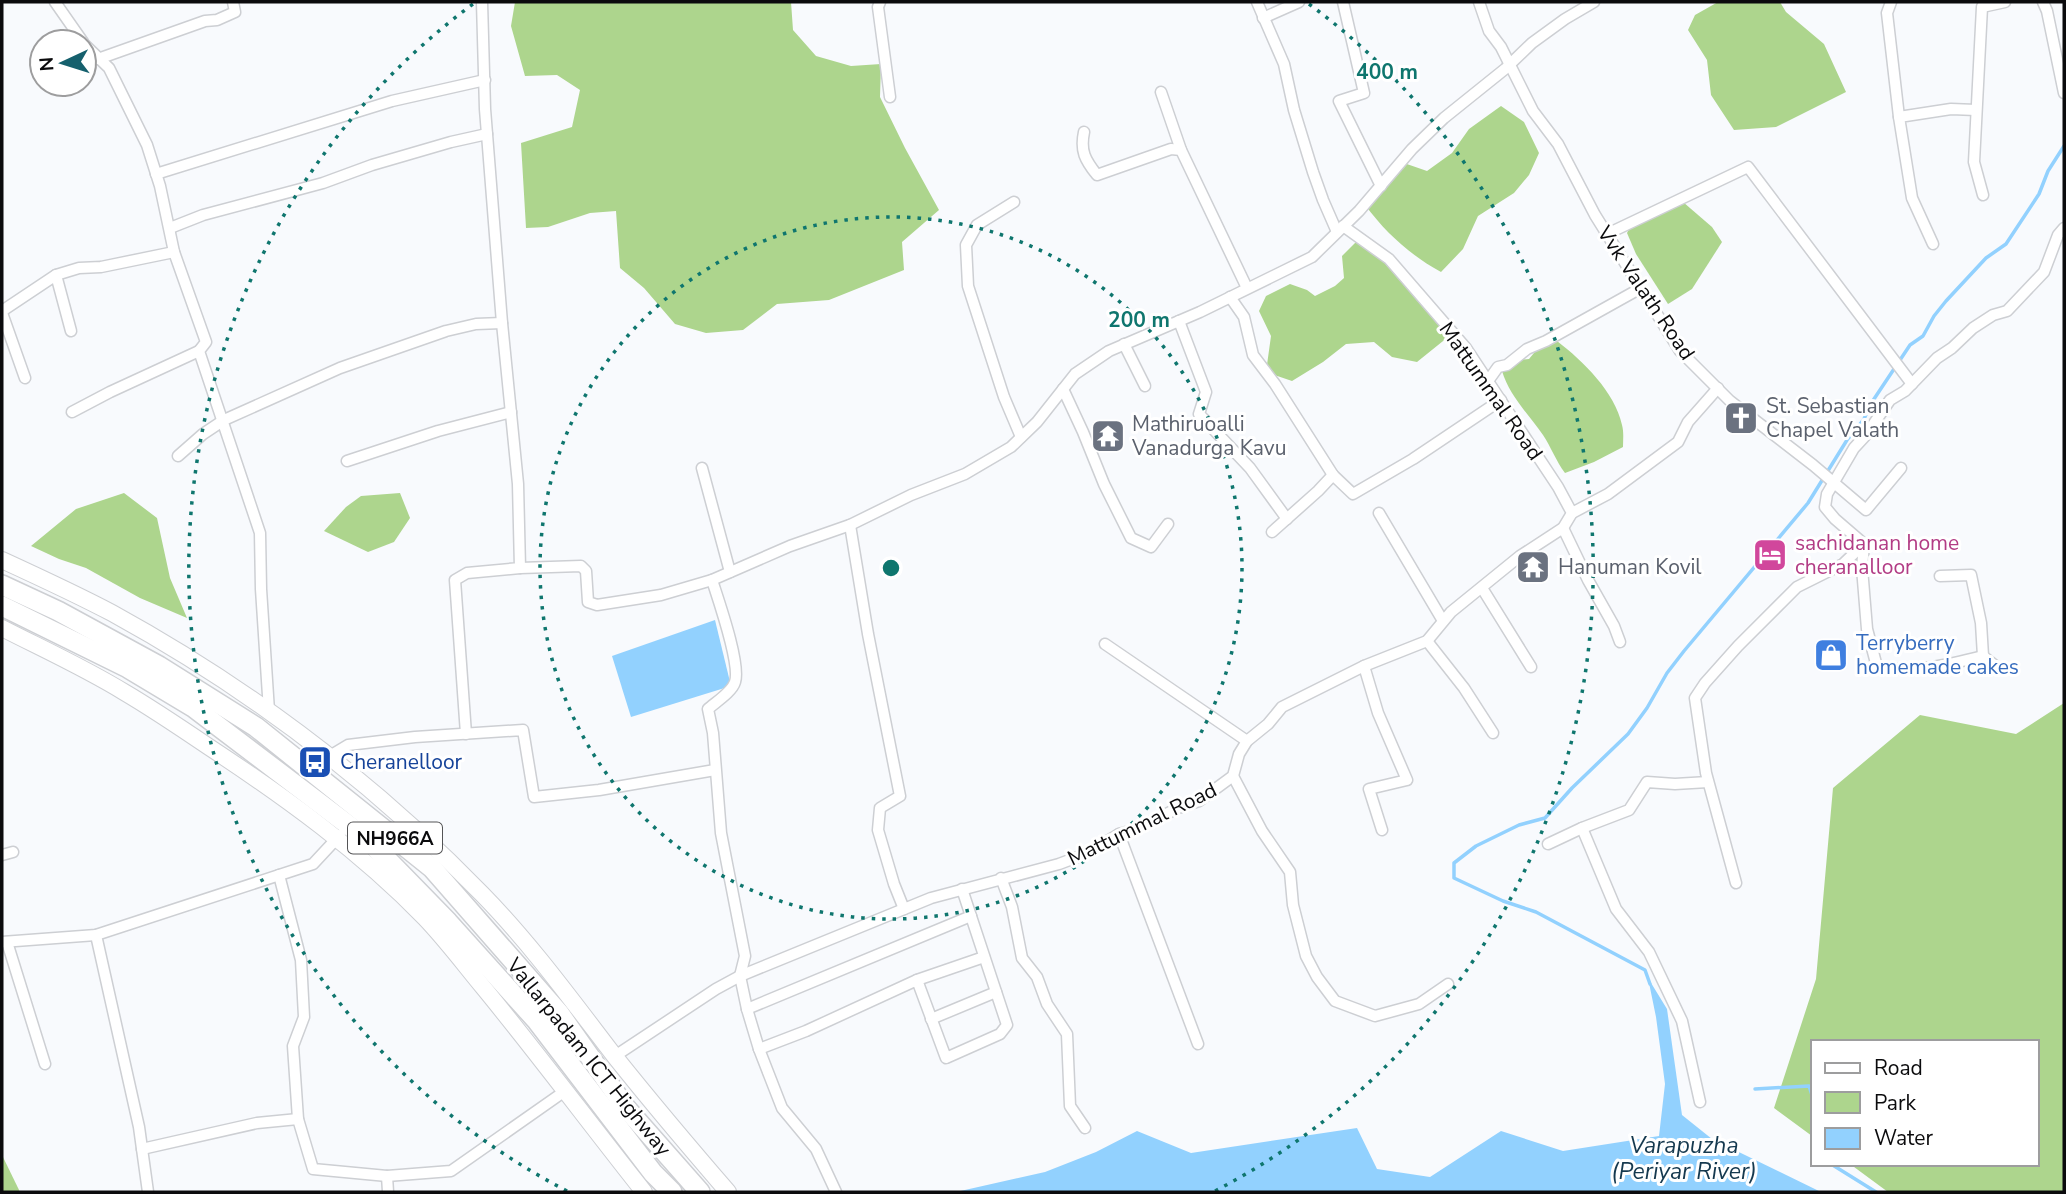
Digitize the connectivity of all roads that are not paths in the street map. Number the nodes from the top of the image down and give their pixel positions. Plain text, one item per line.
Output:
1 (55, 2) edge
2 (233, 2) edge
3 (482, 2) edge
4 (880, 2) edge
5 (1257, 2) edge
6 (1299, 2) edge
7 (1343, 2) edge
8 (1479, 2) edge
9 (1594, 2) edge
10 (1891, 2) edge
11 (2005, 2) edge
12 (2043, 2) edge
13 (1263, 18) junction
14 (73, 28) edge
15 (98, 59) joint
16 (1509, 66) junction
17 (485, 80) junction
18 (1161, 92) dead end
19 (2064, 93) edge
20 (890, 97) dead end
21 (1976, 110) junction
22 (1899, 117) junction
23 (1084, 132) dead end
24 (487, 134) junction
25 (1181, 150) junction
26 (156, 174) junction
27 (1381, 186) junction
28 (1983, 195) dead end
29 (1014, 202) dead end
30 (170, 228) junction
31 (2064, 228) edge
32 (1340, 229) junction
33 (1606, 234) junction
34 (1933, 244) dead end
35 (174, 252) junction
36 (55, 275) junction
37 (1247, 288) junction
38 (1641, 288) junction
39 (1230, 297) junction
40 (2, 312) edge
41 (1179, 321) junction
42 (502, 323) junction
43 (71, 331) dead end
44 (1124, 344) junction
45 (200, 351) junction
46 (25, 378) dead end
47 (1488, 381) junction
48 (1912, 384) junction
49 (1145, 386) dead end
50 (1063, 388) junction
51 (1718, 388) junction
52 (1501, 400) junction
53 (72, 412) dead end
54 (511, 412) junction
55 (223, 420) junction
56 (1021, 437) junction
57 (178, 456) dead end
58 (347, 461) dead end
59 (702, 468) dead end
60 (1901, 468) dead end
61 (1333, 475) junction
62 (1833, 482) junction
63 (1379, 513) dead end
64 (1572, 513) junction
65 (1287, 519) junction
66 (1168, 524) dead end
67 (850, 525) junction
68 (1563, 528) junction
69 (1272, 532) dead end
70 (1864, 544) junction
71 (2, 560) edge
72 (520, 568) junction
73 (730, 572) junction
74 (1940, 576) dead end
75 (712, 580) junction
76 (2, 585) edge
77 (1482, 588) junction
78 (2, 606) edge
79 (1443, 621) junction
80 (2, 628) edge
81 (1427, 640) junction
82 (1620, 642) dead end
83 (1105, 644) dead end
84 (1983, 656) junction
85 (1364, 666) junction
86 (1531, 667) dead end
87 (1998, 668) dead end
88 (269, 711) junction
89 (1493, 733) dead end
90 (466, 734) junction
91 (1247, 741) junction
92 (328, 757) junction
93 (715, 770) junction
94 (1233, 776) junction
95 (1708, 782) junction
96 (372, 793) junction
97 (347, 824) junction
98 (1582, 828) junction
99 (1382, 830) dead end
100 (1119, 834) junction
101 (1548, 844) dead end
102 (279, 875) junction
103 (1001, 878) junction
104 (1736, 883) dead end
105 (962, 889) junction
106 (904, 909) junction
107 (971, 916) junction
108 (96, 935) junction
109 (4, 942) edge
110 (984, 957) junction
111 (740, 976) junction
112 (917, 980) junction
113 (1448, 984) dead end
114 (996, 992) junction
115 (747, 1009) junction
116 (931, 1019) junction
117 (1198, 1044) dead end
118 (759, 1049) junction
119 (615, 1056) junction
120 (45, 1064) dead end
121 (565, 1091) junction
122 (1700, 1102) dead end
123 (298, 1119) junction
124 (1085, 1128) dead end
125 (142, 1149) junction
126 (387, 1176) junction
127 (148, 1192) edge
128 (388, 1192) edge
129 (644, 1192) edge
130 (672, 1192) edge
131 (700, 1192) edge
132 (728, 1192) edge
133 (836, 1192) edge

1 - 14 street
2 - 15 street
3 - 17 street
4 - 20 street
5 - 13 street
6 - 13 street
7 - 27 street
8 - 16 street, Vvk Valath Road
9 - 16 street
10 - 22 street
11 - 21 street
12 - 19 street
13 - 32 street
15 - 26 street
16 - 27 street
16 - 33 street, Vvk Valath Road
17 - 24 street
17 - 26 street
18 - 25 street
21 - 22 street
21 - 28 street
22 - 34 street
23 - 25 street
24 - 30 street
24 - 42 street
25 - 37 street
26 - 30 street
27 - 32 street
29 - 56 street
30 - 35 street
31 - 48 street
32 - 37 street
32 - 47 street, Mattummal Road
33 - 38 street, Vvk Valath Road
33 - 48 street
35 - 36 street
35 - 45 street
36 - 40 street
36 - 43 street
37 - 39 street
38 - 47 street
38 - 51 street, Vvk Valath Road
39 - 41 street
39 - 61 street
40 - 46 street
41 - 44 street
41 - 65 street
42 - 54 street
42 - 55 street
44 - 49 street
44 - 50 street
45 - 53 street
45 - 55 street
47 - 52 street, Mattummal Road
48 - 62 street
50 - 56 street
50 - 66 street
51 - 62 street, Vvk Valath Road
51 - 64 street
52 - 61 street
52 - 64 street, Mattummal Road
54 - 58 street
54 - 72 street
55 - 57 street
55 - 88 street
56 - 67 street
59 - 73 street
60 - 62 street, Vvk Valath Road
61 - 65 street
62 - 70 street
63 - 79 street
64 - 68 street, Mattummal Road
65 - 69 street
67 - 73 street
67 - 106 street
68 - 77 street, Mattummal Road
68 - 82 street
70 - 84 street
70 - 95 street
71 - 88 street
72 - 75 street
72 - 90 street
73 - 75 street
74 - 84 street
75 - 93 street
76 - 97 highway, Vallarpadam ICT Highway / NH966A
77 - 79 street, Mattummal Road
77 - 86 street
78 - 97 highway, Vallarpadam ICT Highway / NH966A
79 - 81 street, Mattummal Road
80 - 97 street
81 - 85 street, Mattummal Road
81 - 89 street
83 - 91 street
84 - 87 street
85 - 91 street, Mattummal Road
85 - 99 street
88 - 92 street
90 - 92 street
90 - 93 street
91 - 94 street, Mattummal Road
92 - 96 street
93 - 111 street
94 - 100 street, Mattummal Road
94 - 113 street
95 - 98 street
95 - 104 street
96 - 97 street
96 - 119 street
97 - 102 street
97 - 121 street
97 - 130 highway, Vallarpadam ICT Highway / NH966A
97 - 131 highway, Vallarpadam ICT Highway / NH966A
98 - 101 street
98 - 122 street
100 - 103 street, Mattummal Road
100 - 117 street
102 - 108 street
102 - 123 street
103 - 105 street, Mattummal Road
103 - 124 street
105 - 106 street, Mattummal Road
105 - 107 street
106 - 111 street, Mattummal Road
107 - 110 street
107 - 115 street
108 - 109 street
108 - 125 street
109 - 120 street
110 - 112 street
110 - 114 street
111 - 115 street
111 - 119 street, Mattummal Road
112 - 116 street
112 - 118 street
114 - 116 street
114 - 116 street
115 - 118 street
118 - 133 street
119 - 132 street
121 - 126 street
121 - 129 street
123 - 125 street
123 - 126 street
125 - 127 street
126 - 128 street

